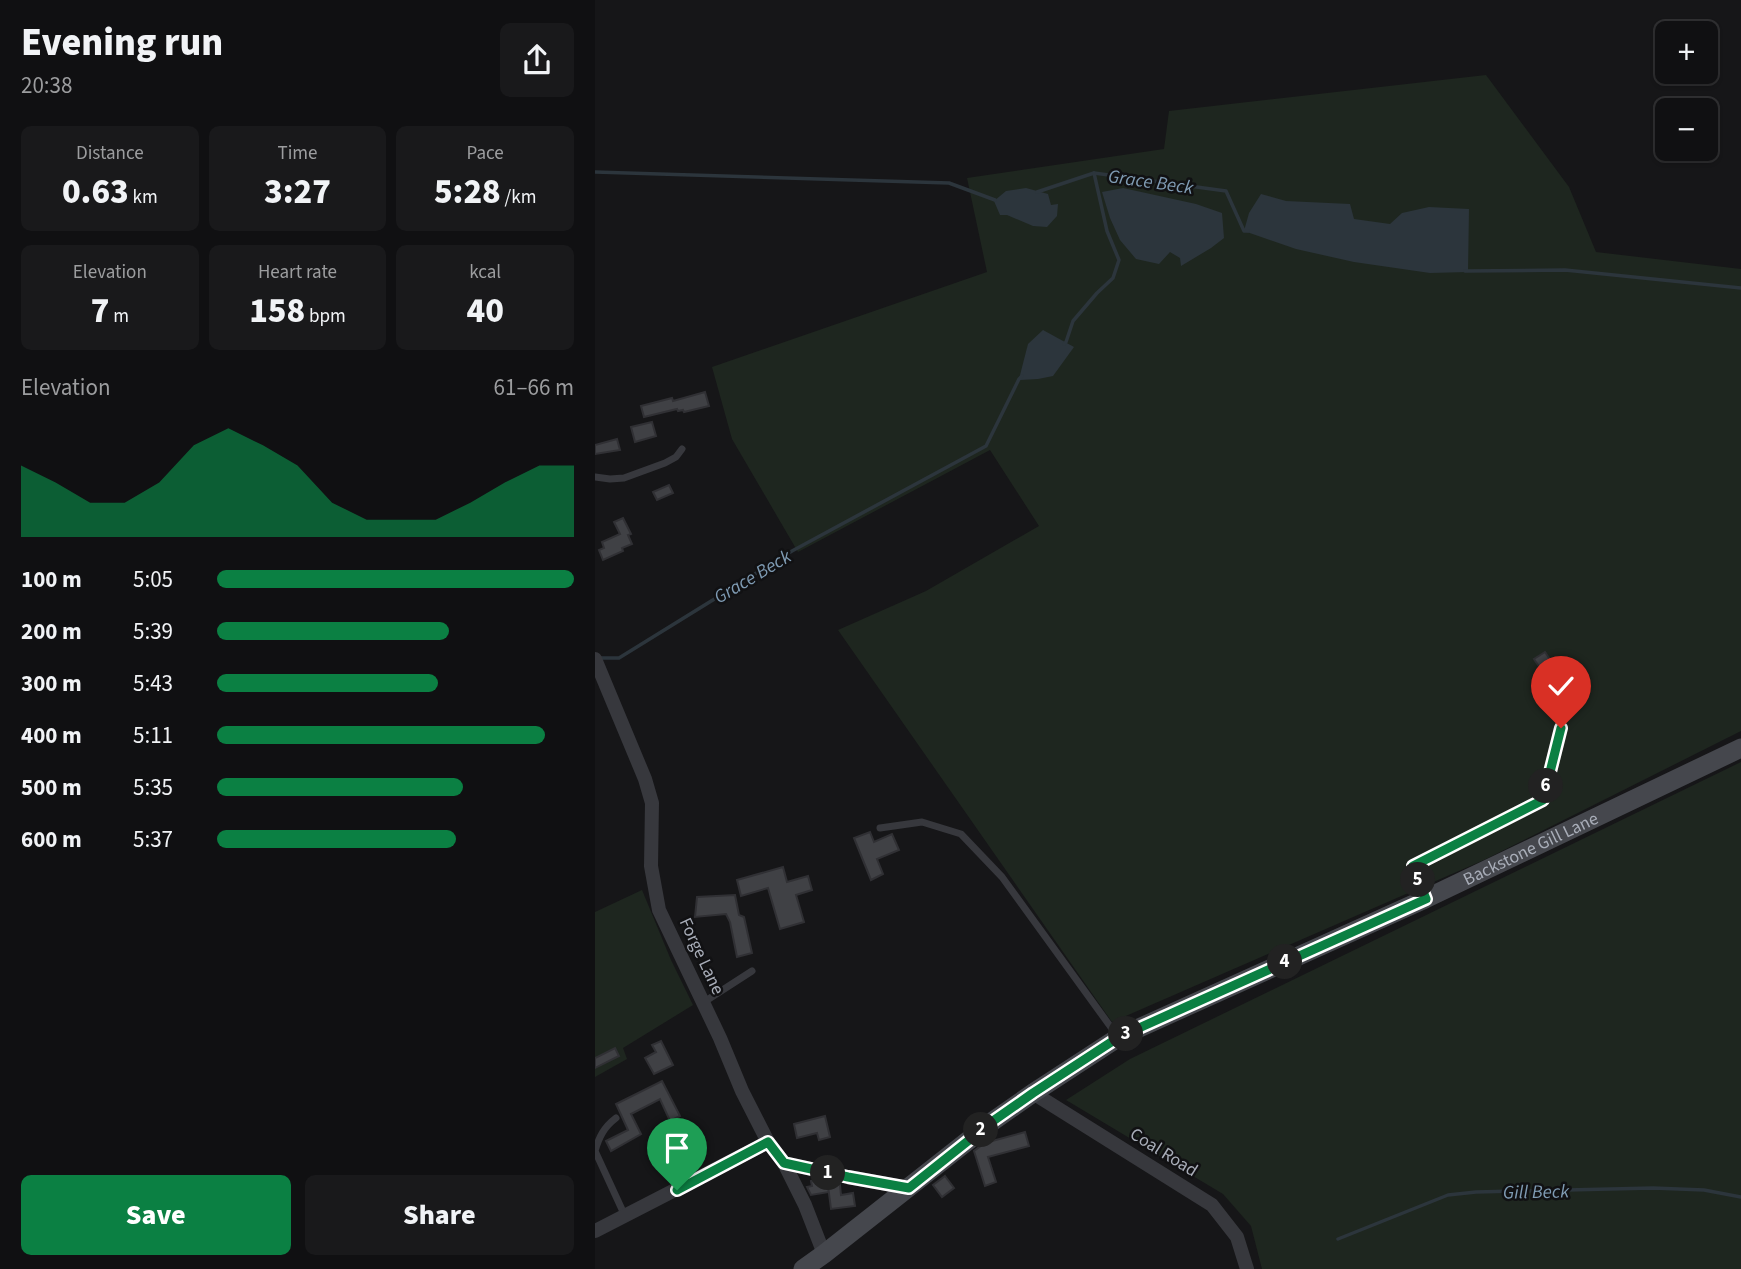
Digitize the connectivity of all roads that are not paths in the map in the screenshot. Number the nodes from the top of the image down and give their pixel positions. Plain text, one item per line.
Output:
1 (683, 449) dead end
2 (595, 477) edge
3 (596, 662) edge
4 (1548, 674) dead end
5 (1741, 748) edge
6 (880, 828) dead end
7 (1426, 899) junction
8 (752, 971) dead end
9 (703, 1002) junction
10 (1119, 1037) junction
11 (1033, 1093) junction
12 (615, 1118) dead end
13 (768, 1142) junction
14 (784, 1163) junction
15 (909, 1188) junction
16 (625, 1216) junction
17 (595, 1231) edge
18 (824, 1254) junction
19 (803, 1269) edge
20 (1247, 1269) edge

1 - 2 lane
3 - 9 street, Forge Lane
4 - 7 lane
5 - 7 street, Backstone Gill Lane
6 - 10 lane
7 - 10 street, Backstone Gill Lane
8 - 9 lane
9 - 13 street, Forge Lane
10 - 11 street, Backstone Gill Lane
11 - 15 street, Backstone Gill Lane
11 - 20 street, Coal Road
12 - 16 lane
13 - 14 street, Forge Lane
13 - 16 street
14 - 15 street
14 - 18 street, Forge Lane
15 - 18 street, Backstone Gill Lane
16 - 17 street
18 - 19 street, Backstone Gill Lane

